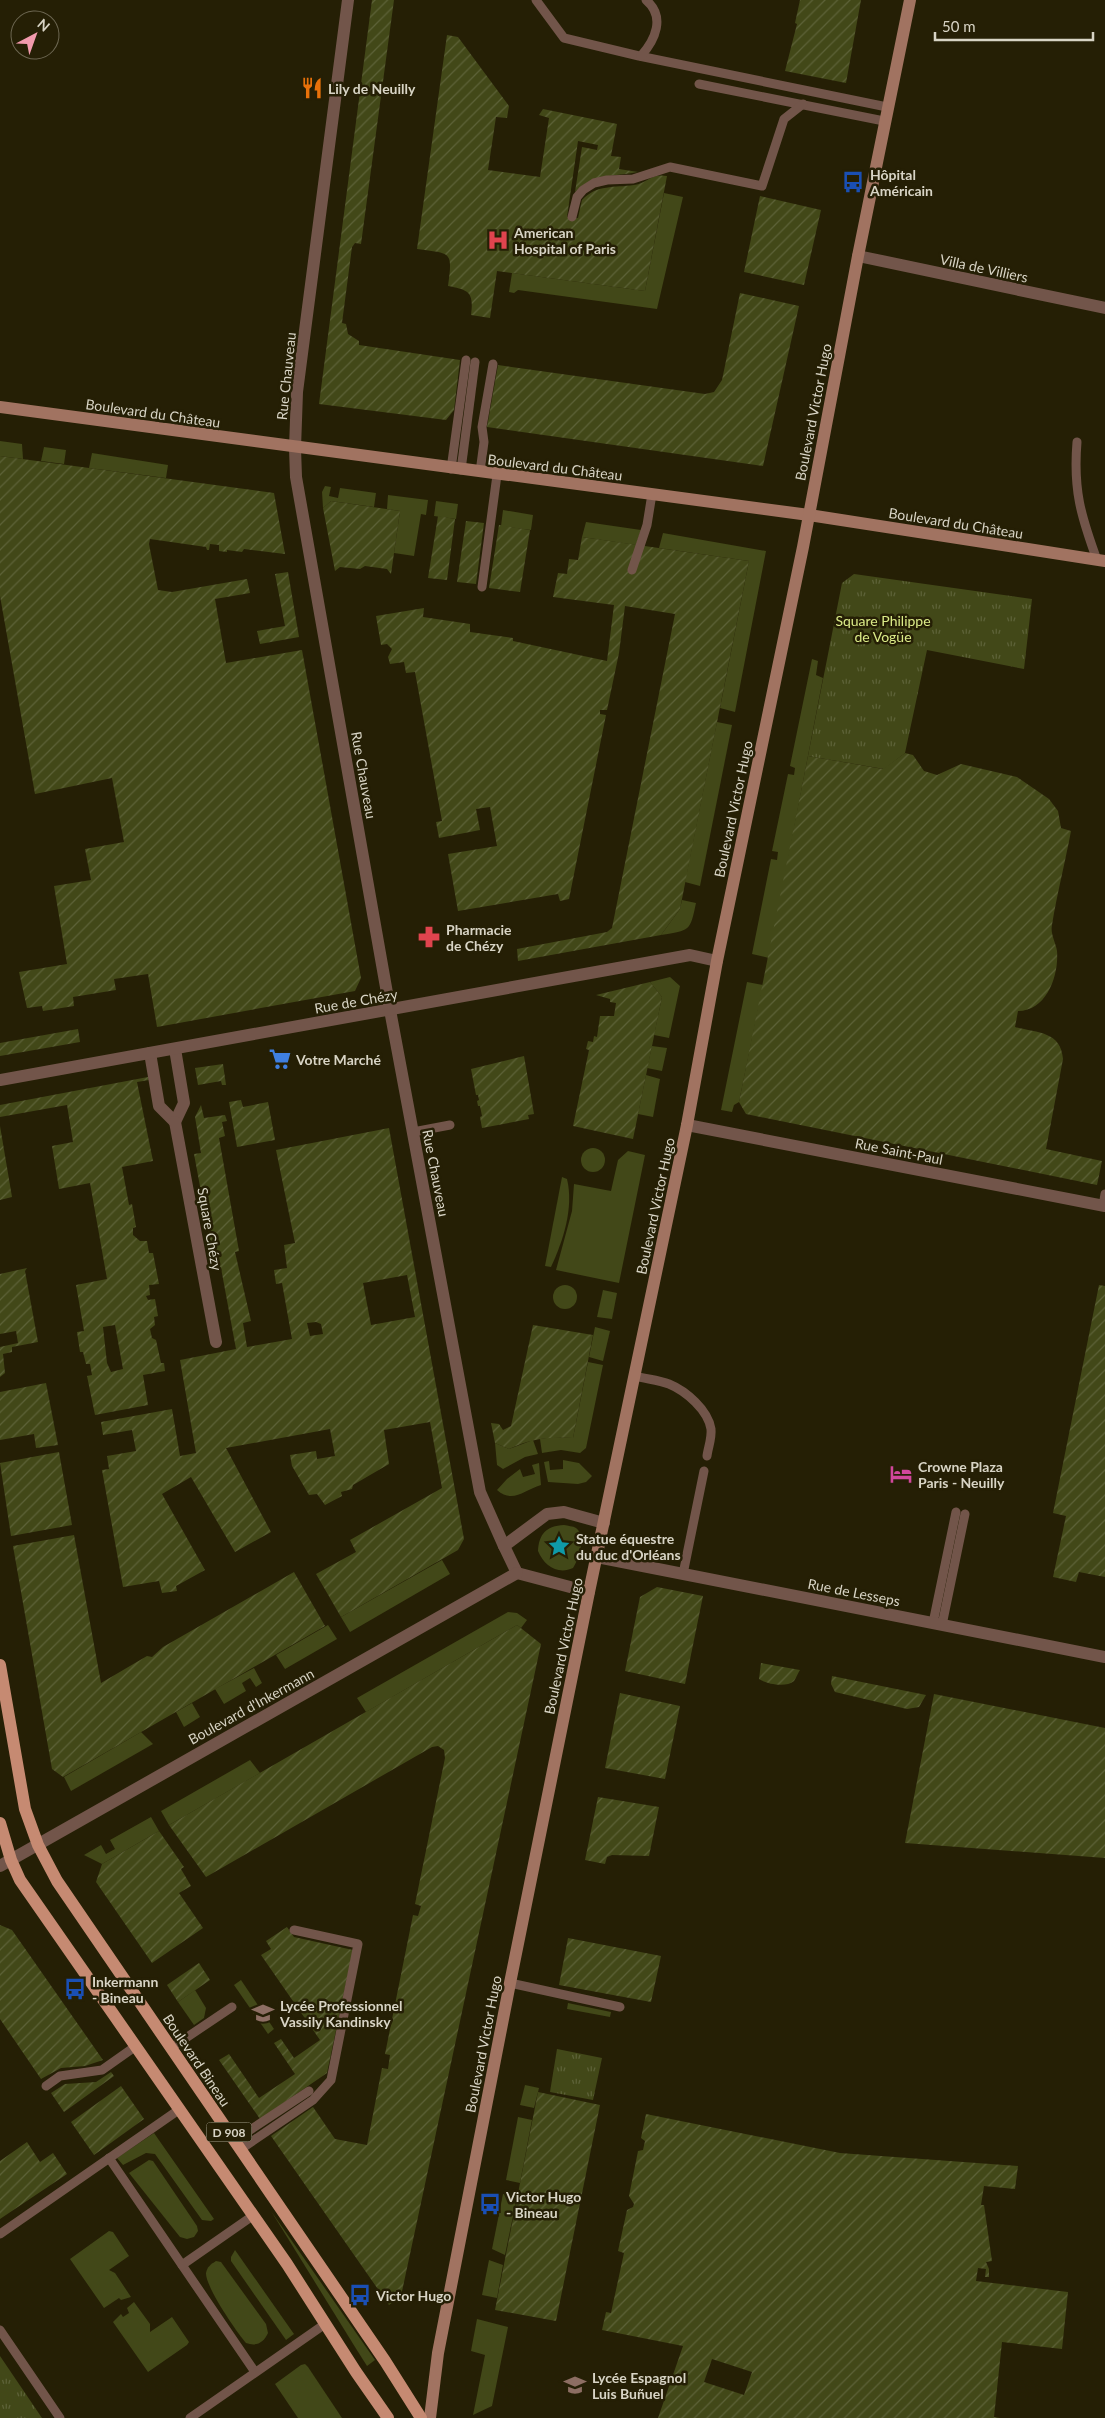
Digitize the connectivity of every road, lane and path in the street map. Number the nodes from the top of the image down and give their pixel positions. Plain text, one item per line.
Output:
1 (348, 0) edge
2 (536, 0) edge
3 (646, 0) edge
4 (910, 0) edge
5 (641, 56) junction
6 (699, 84) dead end
7 (803, 104) junction
8 (887, 107) junction
9 (884, 121) junction
10 (572, 217) dead end
11 (858, 256) junction
12 (1105, 308) edge
13 (471, 361) dead end
14 (493, 364) dead end
15 (0, 408) edge
16 (1077, 442) dead end
17 (295, 448) junction
18 (456, 469) junction
19 (480, 472) junction
20 (497, 475) junction
21 (652, 494) junction
22 (809, 515) junction
23 (1101, 560) edge
24 (632, 570) dead end
25 (482, 587) dead end
26 (717, 961) junction
27 (390, 1010) junction
28 (175, 1049) junction
29 (150, 1053) junction
30 (0, 1080) edge
31 (175, 1122) junction
32 (687, 1124) junction
33 (450, 1125) dead end
34 (413, 1132) junction
35 (1104, 1202) edge
36 (216, 1342) dead end
37 (635, 1376) junction
38 (707, 1456) dead end
39 (704, 1471) dead end
40 (961, 1513) dead end
41 (604, 1523) junction
42 (504, 1546) junction
43 (597, 1557) junction
44 (517, 1573) junction
45 (683, 1574) junction
46 (589, 1592) junction
47 (938, 1624) junction
48 (1105, 1657) edge
49 (0, 1665) edge
50 (0, 1823) edge
51 (38, 1845) junction
52 (6, 1863) edge
53 (294, 1930) dead end
54 (510, 1983) junction
55 (232, 2007) dead end
56 (620, 2007) dead end
57 (136, 2046) junction
58 (171, 2048) junction
59 (46, 2086) dead end
60 (309, 2091) dead end
61 (180, 2109) junction
62 (238, 2145) junction
63 (109, 2158) junction
64 (254, 2216) junction
65 (0, 2234) edge
66 (182, 2265) junction
67 (325, 2324) junction
68 (0, 2330) edge
69 (256, 2372) junction
70 (60, 2418) edge
71 (190, 2418) edge
72 (388, 2418) edge
73 (420, 2418) edge
74 (430, 2418) edge

1 - 17 street, Rue Chauveau
2 - 5 lane
3 - 5 lane
4 - 8 street, Boulevard Victor Hugo
5 - 8 lane
6 - 7 lane
7 - 9 lane
7 - 10 lane
8 - 9 street, Boulevard Victor Hugo
9 - 11 street, Boulevard Victor Hugo
11 - 12 street, Villa de Villiers
11 - 22 street, Boulevard Victor Hugo
13 - 18 lane
14 - 19 lane
15 - 17 street, Boulevard du Château
16 - 23 lane
17 - 18 street, Boulevard du Château
17 - 27 street, Rue Chauveau
18 - 19 street, Boulevard du Château
19 - 20 street, Boulevard du Château
20 - 21 street, Boulevard du Château
20 - 25 lane
21 - 22 street, Boulevard du Château
21 - 24 lane
22 - 23 street, Boulevard du Château
22 - 26 street, Boulevard Victor Hugo
26 - 27 street, Rue de Chézy
26 - 32 street, Boulevard Victor Hugo
27 - 28 street, Rue de Chézy
27 - 34 street, Rue Chauveau
28 - 29 street, Rue de Chézy
28 - 31 street
29 - 30 street, Rue de Chézy
29 - 31 street
31 - 36 street, Square Chézy
32 - 35 street, Rue Saint-Paul
32 - 37 street, Boulevard Victor Hugo
33 - 34 lane
34 - 42 street, Rue Chauveau
37 - 38 lane
37 - 41 street, Boulevard Victor Hugo
39 - 45 lane
40 - 47 lane
41 - 42 street
41 - 43 street, Boulevard Victor Hugo
42 - 44 street, Rue Chauveau
43 - 45 street, Rue de Lesseps
43 - 46 street, Boulevard Victor Hugo
44 - 46 street
44 - 51 street, Boulevard d'Inkermann
45 - 47 street, Rue de Lesseps
46 - 54 street, Boulevard Victor Hugo
47 - 48 street, Rue de Lesseps
49 - 51 main road, Boulevard Bineau / D 908
50 - 52 main road, D 908
51 - 52 street, Boulevard d'Inkermann
51 - 58 main road, Boulevard Bineau / D 908
52 - 57 main road, D 908
53 - 62 lane
54 - 56 lane
54 - 74 street, Boulevard Victor Hugo
55 - 58 lane
57 - 59 lane
57 - 61 main road, D 908
58 - 62 main road, Boulevard Bineau / D 908
60 - 62 lane
61 - 63 lane
61 - 64 main road, D 908
62 - 73 main road, Boulevard Bineau / D 908
63 - 65 lane
63 - 66 lane
64 - 66 lane
64 - 67 main road, D 908
66 - 69 lane
67 - 69 lane
67 - 72 main road, D 908
68 - 70 lane
69 - 71 lane

